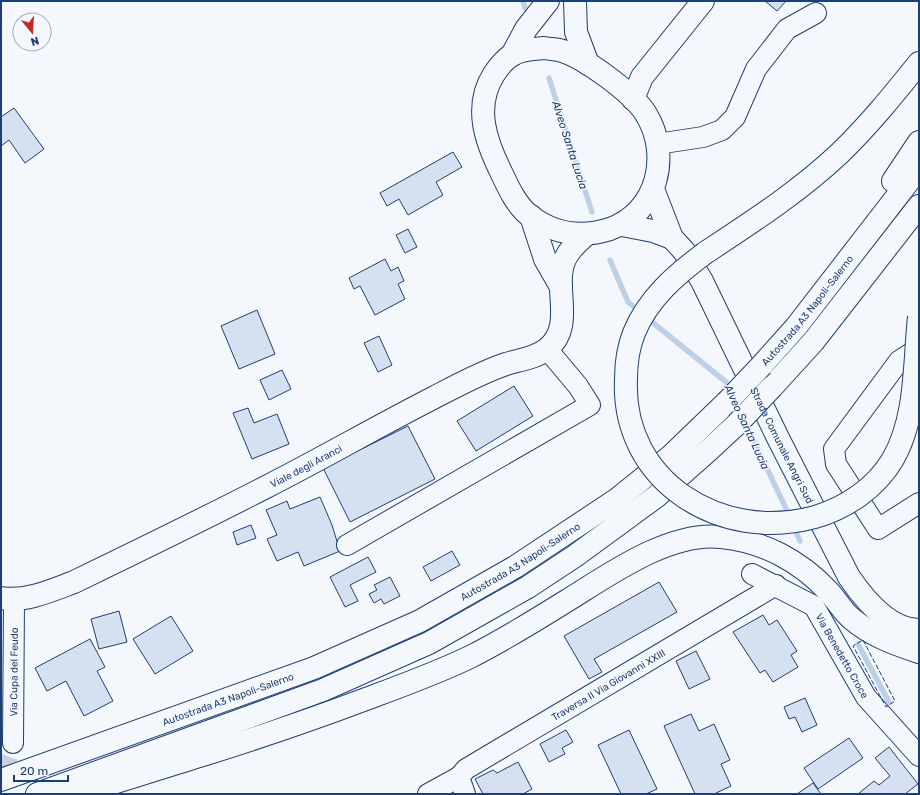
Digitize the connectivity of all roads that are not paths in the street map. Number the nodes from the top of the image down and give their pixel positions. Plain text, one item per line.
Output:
1 (548, 1) edge
2 (574, 1) edge
3 (703, 1) edge
4 (816, 13) dead end
5 (512, 54) junction
6 (919, 63) edge
7 (588, 64) junction
8 (633, 99) junction
9 (919, 142) edge
10 (657, 144) junction
11 (919, 168) edge
12 (654, 189) junction
13 (919, 206) edge
14 (531, 216) junction
15 (622, 225) junction
16 (587, 234) junction
17 (672, 238) junction
18 (840, 272) junction
19 (561, 287) junction
20 (919, 317) edge
21 (919, 348) edge
22 (547, 349) junction
23 (919, 503) edge
24 (347, 546) dead end
25 (752, 574) dead end
26 (776, 585) junction
27 (8, 599) edge
28 (918, 631) edge
29 (919, 652) edge
30 (13, 743) tunnel mouth
31 (919, 756) edge
32 (1, 780) edge
33 (462, 786) edge
34 (37, 794) edge
35 (76, 794) edge
36 (428, 794) edge

1 - 5 main road
2 - 7 main road
3 - 8 main road
4 - 10 street
5 - 7 main road
5 - 14 main road
6 - 20 main road, bridge
7 - 8 main road
8 - 10 main road
9 - 18 main road
10 - 12 main road
11 - 18 main road, Autostrada A3 Napoli-Salerno
12 - 15 main road
12 - 17 main road, Strada Comunale Angri Sud
13 - 34 main road, bridge
14 - 16 main road
14 - 19 main road
15 - 16 main road
15 - 17 main road, Strada Comunale Angri Sud
16 - 19 main road
17 - 28 main road, Strada Comunale Angri Sud
18 - 32 main road, Autostrada A3 Napoli-Salerno, bridge
19 - 22 main road
21 - 23 street
22 - 24 street
22 - 27 main road, Viale degli Aranci
25 - 26 street, Via Benedetto Croce
26 - 31 street, Via Benedetto Croce
26 - 33 street, Traversa II Via Giovanni XXIII
27 - 30 street, Via Cupa del Feudo
29 - 35 main road
33 - 36 street, Traversa II Via Giovanni XXIII

